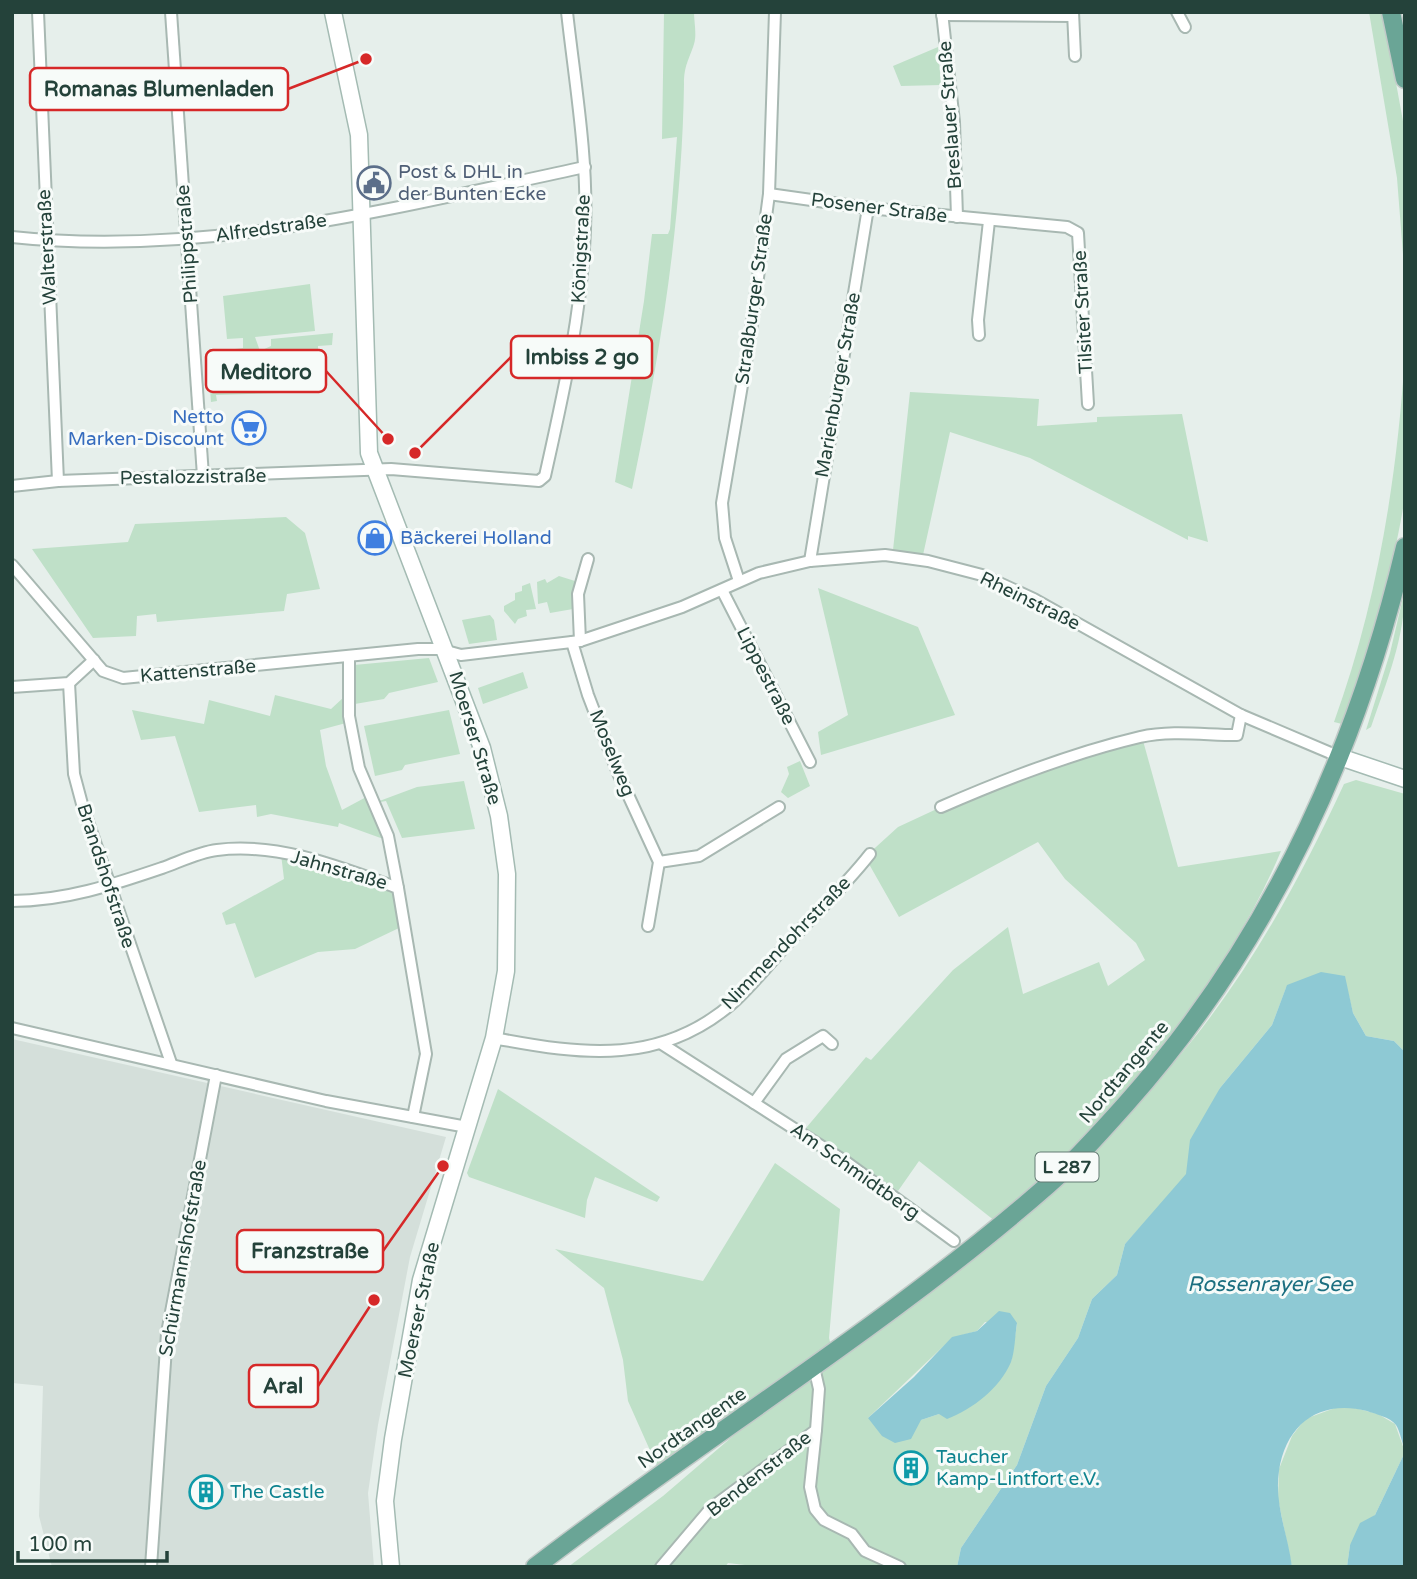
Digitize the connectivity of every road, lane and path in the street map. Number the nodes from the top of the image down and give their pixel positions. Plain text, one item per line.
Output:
1 (38, 12) edge
2 (171, 12) edge
3 (333, 12) edge
4 (567, 12) edge
5 (775, 12) edge
6 (1177, 12) edge
7 (1391, 12) edge
8 (942, 14) edge
9 (1073, 14) edge
10 (1185, 27) dead end
11 (1075, 56) dead end
12 (1405, 79) edge
13 (585, 167) junction
14 (769, 194) junction
15 (868, 208) junction
16 (361, 215) junction
17 (957, 217) junction
18 (989, 221) junction
19 (1067, 227) joint
20 (12, 237) edge
21 (187, 239) junction
22 (48, 241) junction
23 (979, 335) dead end
24 (1088, 404) dead end
25 (374, 471) junction
26 (203, 475) junction
27 (58, 481) junction
28 (539, 481) joint
29 (12, 486) edge
30 (1405, 547) edge
31 (588, 559) dead end
32 (810, 561) junction
33 (12, 565) edge
34 (739, 582) junction
35 (722, 590) junction
36 (576, 641) junction
37 (448, 653) junction
38 (349, 657) junction
39 (94, 660) junction
40 (69, 683) junction
41 (12, 687) edge
42 (1241, 715) junction
43 (1340, 757) junction
44 (810, 762) dead end
45 (1405, 779) edge
46 (779, 807) dead end
47 (941, 807) dead end
48 (870, 854) dead end
49 (659, 862) junction
50 (108, 886) junction
51 (398, 888) junction
52 (12, 901) edge
53 (648, 926) dead end
54 (12, 1028) edge
55 (494, 1038) junction
56 (662, 1044) junction
57 (832, 1044) dead end
58 (171, 1063) junction
59 (216, 1075) junction
60 (754, 1103) junction
61 (413, 1117) junction
62 (467, 1127) junction
63 (954, 1241) dead end
64 (814, 1367) junction
65 (816, 1430) junction
66 (391, 1562) edge
67 (150, 1567) edge
68 (535, 1567) edge
69 (661, 1567) edge
70 (900, 1567) edge

1 - 22 street, Walterstraße
2 - 21 street, Philippstraße
3 - 16 street, Moerser Straße
4 - 13 street, Königstraße
5 - 14 street, Straßburger Straße
6 - 10 street
7 - 12 main road
8 - 9 street
8 - 17 street, Breslauer Straße
9 - 11 street
13 - 16 street, Alfredstraße
13 - 28 street, Königstraße
14 - 15 street, Posener Straße
14 - 34 street, Straßburger Straße
15 - 17 street, Posener Straße
15 - 32 street, Marienburger Straße
16 - 21 street, Alfredstraße
16 - 25 street, Moerser Straße
17 - 18 street, Posener Straße
18 - 19 street, Posener Straße
18 - 23 street
19 - 24 street, Tilsiter Straße
20 - 22 street, Alfredstraße
21 - 22 street, Alfredstraße
21 - 26 street, Philippstraße
22 - 27 street, Walterstraße
25 - 26 street, Pestalozzistraße
25 - 28 street, Pestalozzistraße
25 - 37 street, Moerser Straße
26 - 27 street, Pestalozzistraße
27 - 29 street, Pestalozzistraße
30 - 43 main road, Nordtangente / L 287
31 - 36 street
32 - 34 street, Rheinstraße
32 - 42 street, Rheinstraße
33 - 39 street, Kattenstraße
34 - 35 street, Rheinstraße
35 - 36 street, Rheinstraße
35 - 44 street, Lippestraße
36 - 37 street, Rheinstraße
36 - 49 street, Moselweg
37 - 38 street, Kattenstraße
37 - 55 street, Moerser Straße
38 - 39 street, Kattenstraße
38 - 51 street
39 - 40 street
40 - 41 street
40 - 50 street, Brandshofstraße
42 - 43 street, Rheinstraße
42 - 47 street
43 - 45 street
43 - 64 main road, Nordtangente / L 287
46 - 49 street
48 - 56 street, Nimmendohrstraße
49 - 53 street
50 - 51 street, Jahnstraße
50 - 52 street, Jahnstraße
50 - 58 street, Brandshofstraße
51 - 61 street, Jahnstraße
54 - 58 street
55 - 56 street, Nimmendohrstraße
55 - 62 street, Moerser Straße
56 - 60 street, Am Schmidtberg
57 - 60 street
58 - 59 street
59 - 61 street
59 - 67 street, Schürmannshofstraße
60 - 63 street, Am Schmidtberg
61 - 62 street
62 - 66 street, Moerser Straße
64 - 65 street, Bendenstraße
64 - 68 main road, Nordtangente / L 287
65 - 69 street, Bendenstraße
65 - 70 street

